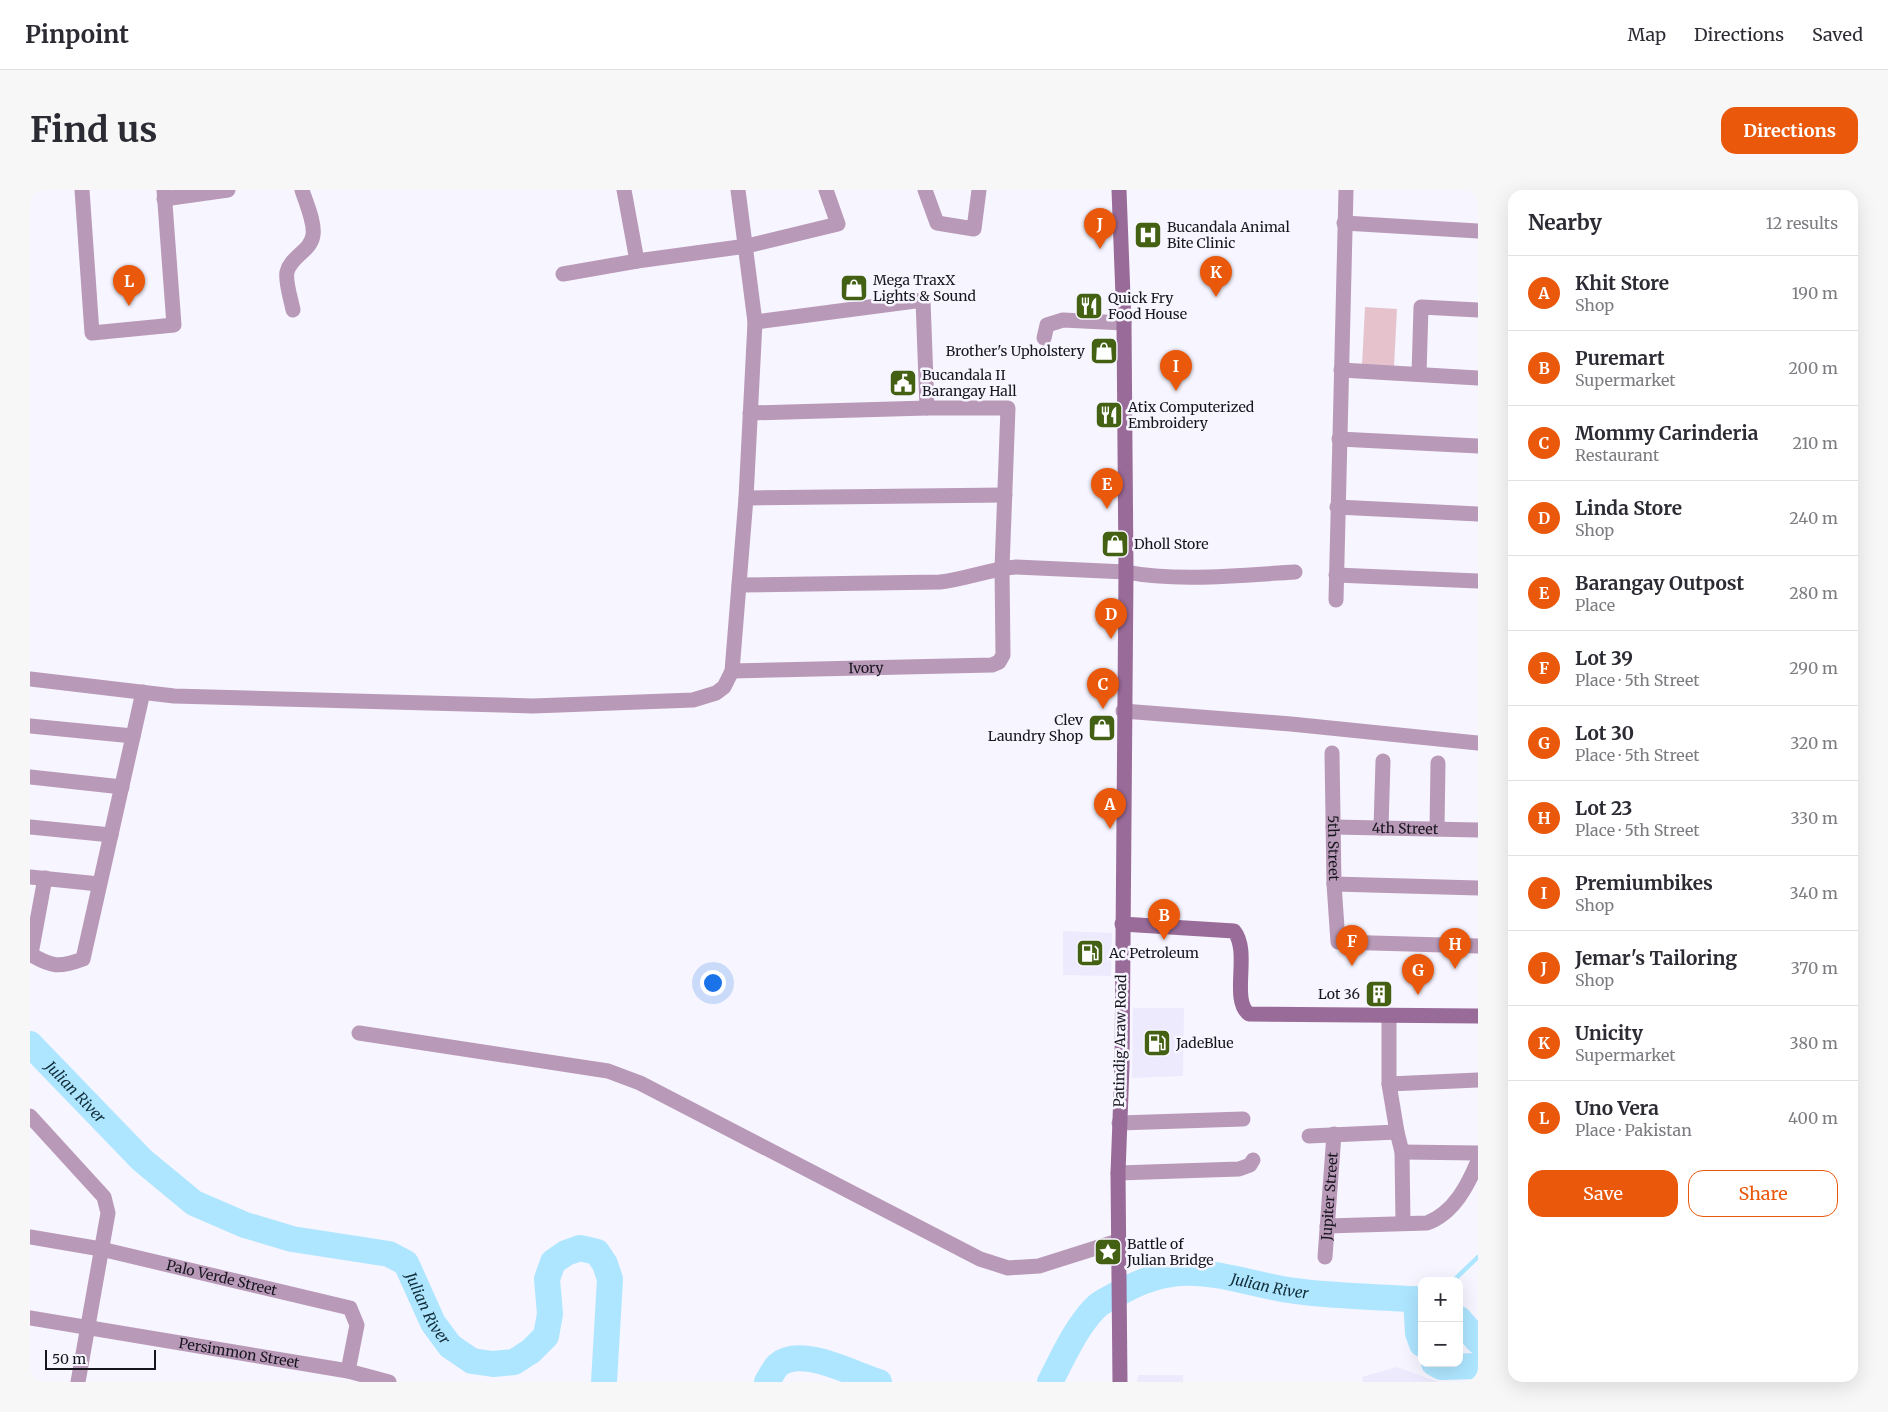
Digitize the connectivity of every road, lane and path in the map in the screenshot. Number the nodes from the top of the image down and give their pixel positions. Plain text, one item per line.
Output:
1 (82, 190) edge
2 (228, 190) edge
3 (302, 190) edge
4 (624, 190) edge
5 (738, 190) edge
6 (826, 190) edge
7 (924, 190) edge
8 (978, 190) edge
9 (1119, 190) edge
10 (1346, 190) edge
11 (164, 195) edge
12 (1344, 223) junction
13 (1478, 231) edge
14 (747, 246) junction
15 (637, 261) junction
16 (563, 274) dead end
17 (293, 310) dead end
18 (1478, 310) edge
19 (755, 322) junction
20 (1124, 322) junction
21 (1044, 338) dead end
22 (1341, 370) junction
23 (1419, 374) junction
24 (1478, 378) edge
25 (927, 408) junction
26 (750, 414) junction
27 (1339, 439) junction
28 (1478, 446) edge
29 (1005, 495) junction
30 (746, 498) junction
31 (1337, 507) junction
32 (1478, 514) edge
33 (1002, 568) junction
34 (1126, 572) junction
35 (1295, 572) dead end
36 (1336, 576) junction
37 (1478, 581) edge
38 (739, 585) junction
39 (1336, 600) dead end
40 (732, 671) junction
41 (30, 679) edge
42 (143, 692) junction
43 (1123, 711) junction
44 (30, 726) edge
45 (133, 736) junction
46 (1478, 743) edge
47 (1332, 753) dead end
48 (1382, 760) dead end
49 (1438, 763) dead end
50 (30, 777) edge
51 (122, 787) junction
52 (30, 827) edge
53 (1333, 827) junction
54 (1382, 828) junction
55 (1437, 829) junction
56 (1478, 830) edge
57 (111, 835) junction
58 (30, 877) edge
59 (46, 878) junction
60 (100, 884) junction
61 (1334, 884) junction
62 (1478, 888) edge
63 (1122, 924) junction
64 (1478, 946) edge
65 (30, 954) edge
66 (1389, 1016) junction
67 (1478, 1016) edge
68 (359, 1033) dead end
69 (1478, 1080) edge
70 (1389, 1084) junction
71 (30, 1116) edge
72 (1243, 1119) dead end
73 (1119, 1123) junction
74 (1397, 1132) junction
75 (1334, 1134) junction
76 (1309, 1136) dead end
77 (1402, 1152) junction
78 (1478, 1153) edge
79 (1253, 1160) dead end
80 (1478, 1161) edge
81 (1118, 1173) junction
82 (1403, 1223) junction
83 (1327, 1226) junction
84 (30, 1237) edge
85 (1118, 1241) junction
86 (101, 1249) junction
87 (1325, 1256) dead end
88 (30, 1318) edge
89 (88, 1328) junction
90 (348, 1371) junction
91 (78, 1382) edge
92 (389, 1382) edge
93 (1120, 1382) edge

1 - 11 street
2 - 11 street
3 - 17 street
4 - 15 street
5 - 14 street
6 - 14 street
7 - 8 street
9 - 20 main road, Patindig Araw Road
10 - 12 street
12 - 13 street
12 - 22 street
14 - 15 street
14 - 19 street
15 - 16 street
18 - 23 street
19 - 25 street
19 - 26 street
20 - 21 street
20 - 34 main road, Patindig Araw Road
22 - 23 street
22 - 27 street
23 - 24 street
25 - 26 street
25 - 29 street
26 - 30 street
27 - 28 street
27 - 31 street
29 - 30 street
29 - 33 street
30 - 38 street
31 - 32 street
31 - 36 street
33 - 34 street
33 - 38 street
33 - 40 street, Ivory
34 - 35 street
34 - 43 main road, Patindig Araw Road
36 - 37 street
36 - 39 street
38 - 40 street
40 - 42 street
41 - 42 street
42 - 45 street
43 - 46 street
43 - 63 main road, Patindig Araw Road
44 - 45 street
45 - 51 street
47 - 53 street, 5th Street
48 - 54 street
49 - 55 street
50 - 51 street
51 - 57 street
52 - 57 street
53 - 54 street, 4th Street
53 - 61 street, 5th Street
54 - 55 street, 4th Street
55 - 56 street, 4th Street
57 - 60 street
58 - 59 street
59 - 60 street
59 - 65 street
60 - 65 street
61 - 62 street
61 - 64 street, 5th Street
63 - 66 main road
63 - 73 main road, Patindig Araw Road
66 - 67 main road
66 - 70 street
68 - 85 street
69 - 70 street
70 - 74 street
71 - 86 street
72 - 73 street
73 - 81 main road, Patindig Araw Road
74 - 75 street
74 - 77 street
75 - 76 street
75 - 83 street, Jupiter Street
77 - 78 street
77 - 82 street
79 - 81 street
80 - 82 street
81 - 85 main road, Patindig Araw Road
82 - 83 street
83 - 87 street, Jupiter Street
84 - 86 street, Palo Verde Street
85 - 93 main road, Patindig Araw Road
86 - 89 street
86 - 90 street, Palo Verde Street
88 - 89 street, Persimmon Street
89 - 90 street, Persimmon Street
89 - 91 street
90 - 92 street, Persimmon Street

